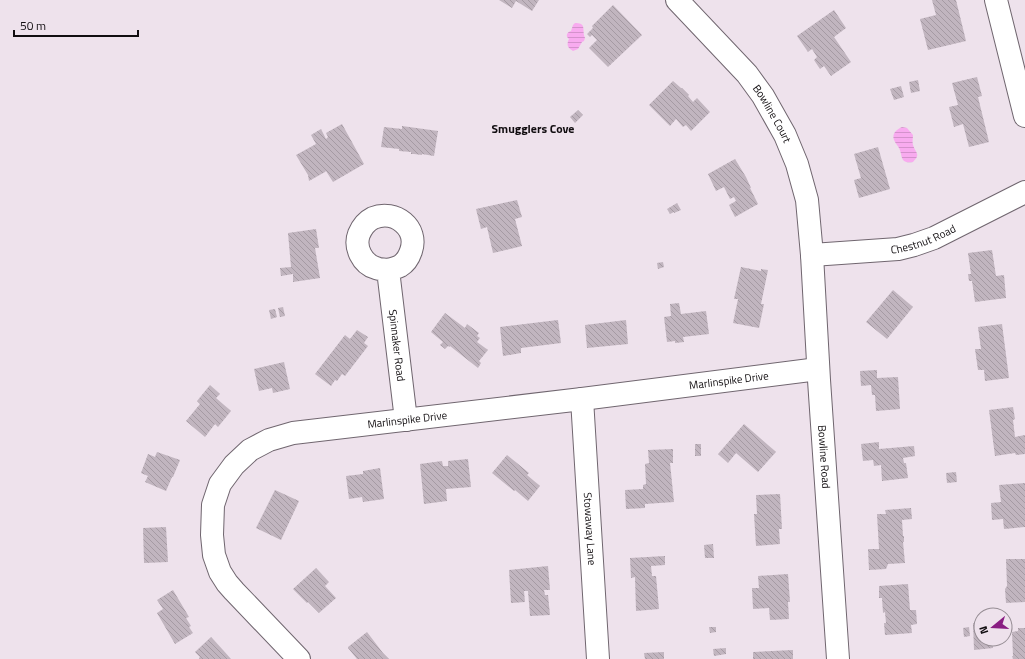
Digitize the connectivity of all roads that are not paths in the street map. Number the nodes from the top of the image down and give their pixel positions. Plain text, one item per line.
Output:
1 (677, 0) edge
2 (996, 0) edge
3 (1025, 116) edge
4 (1025, 192) edge
5 (812, 255) junction
6 (388, 270) dead end
7 (818, 369) junction
8 (582, 399) junction
9 (406, 420) junction
10 (299, 659) edge
11 (598, 659) edge
12 (838, 659) edge

1 - 5 street, Bowline Court
2 - 3 street
4 - 5 street, Chestnut Road
5 - 7 street, Bowline Road
6 - 9 street, Spinnaker Road
7 - 8 street, Marlinspike Drive
7 - 12 street, Bowline Road
8 - 9 street, Marlinspike Drive
8 - 11 street, Stowaway Lane
9 - 10 street, Marlinspike Drive

